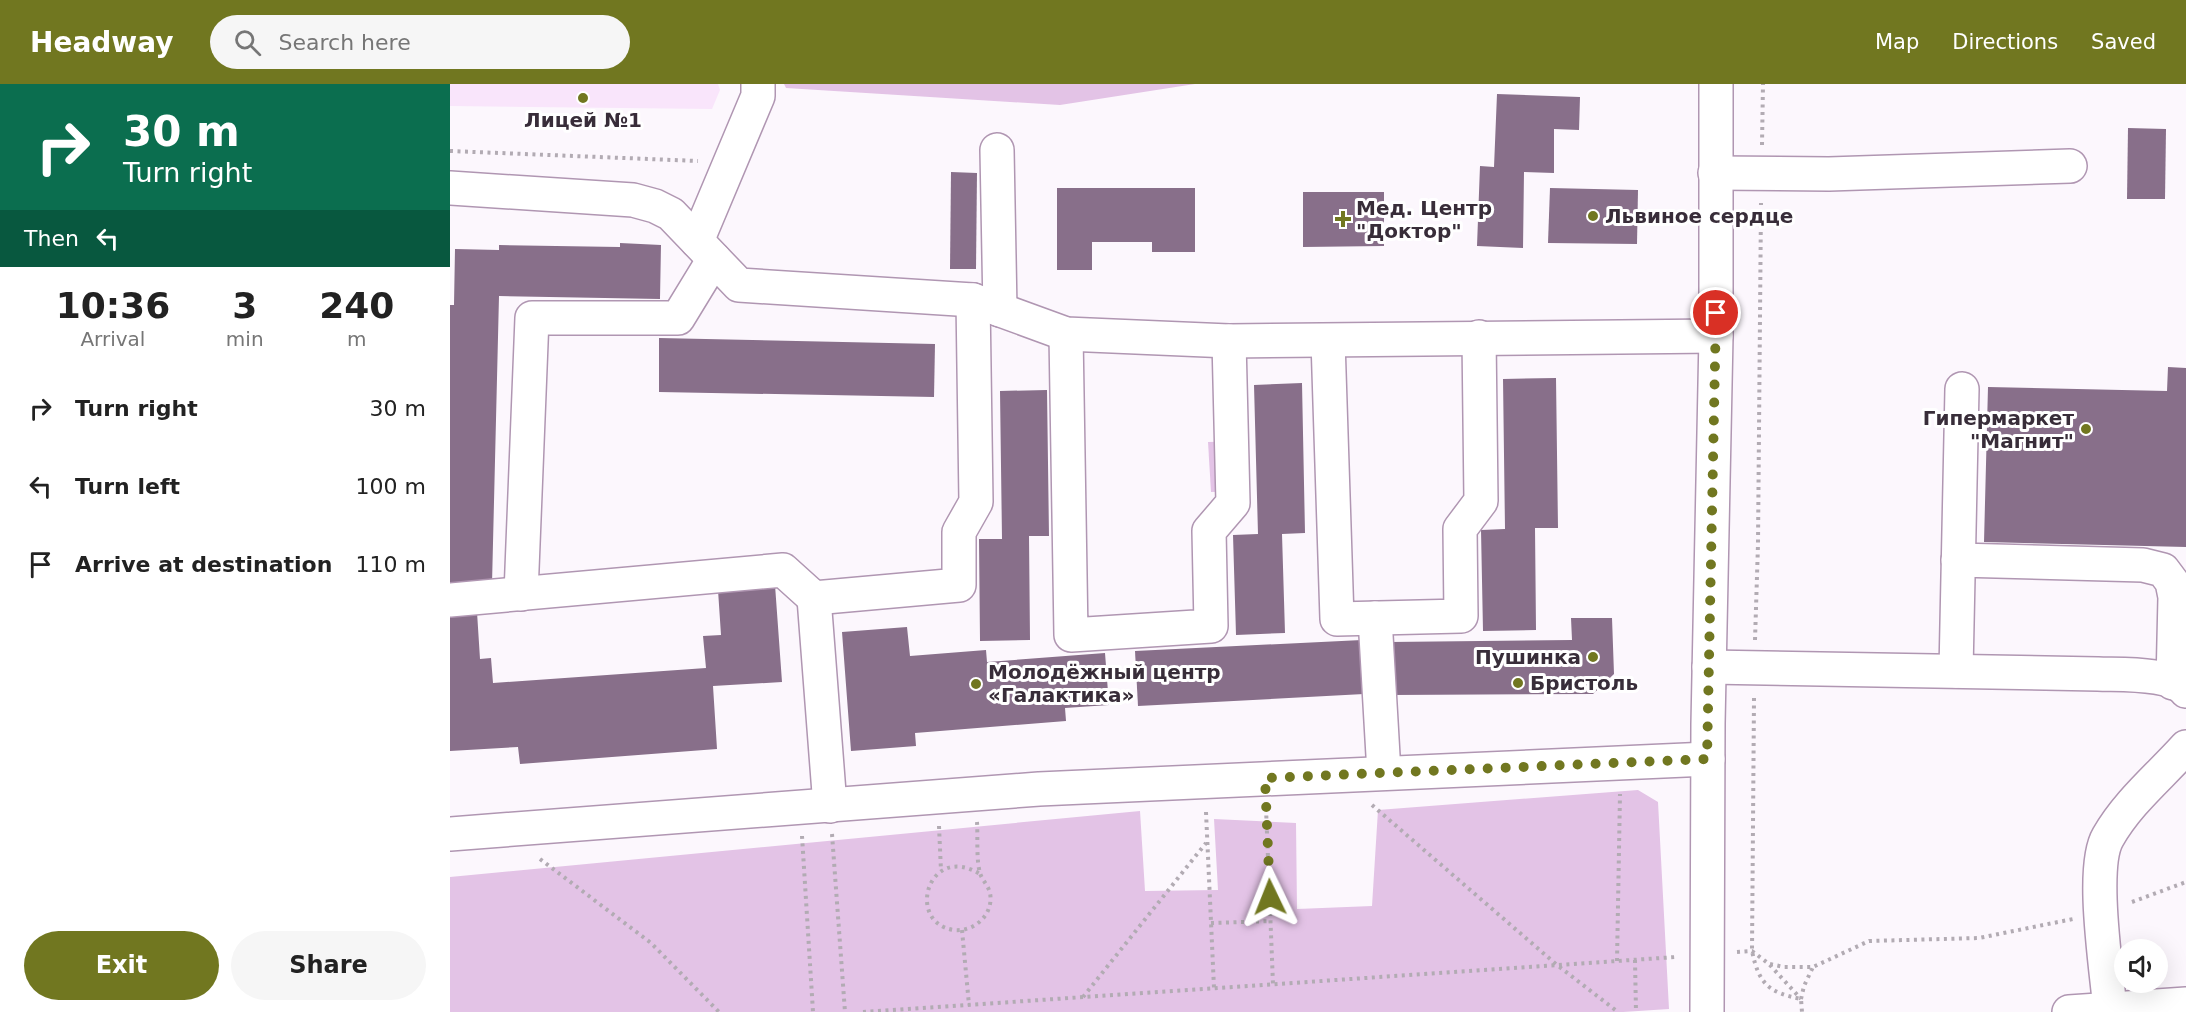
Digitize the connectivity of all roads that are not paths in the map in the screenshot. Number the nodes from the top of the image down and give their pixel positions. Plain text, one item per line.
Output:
1 (758, 84) edge
2 (1716, 84) edge
3 (997, 150) dead end
4 (2070, 166) dead end
5 (1715, 173) junction
6 (450, 188) edge
7 (706, 250) junction
8 (986, 305) junction
9 (1066, 334) junction
10 (1716, 336) junction
11 (1479, 337) junction
12 (1228, 341) junction
13 (1328, 341) junction
14 (1962, 389) dead end
15 (1958, 560) junction
16 (521, 594) junction
17 (814, 598) junction
18 (450, 600) edge
19 (1375, 618) junction
20 (1709, 667) junction
21 (1956, 671) junction
22 (2180, 687) edge
23 (2186, 747) edge
24 (1707, 759) junction
25 (1384, 773) junction
26 (815, 807) junction
27 (450, 834) edge
28 (2186, 1004) edge
29 (2110, 1010) junction
30 (1707, 1012) edge
31 (2069, 1012) edge

1 - 7 street
2 - 5 street
3 - 8 street
4 - 5 street
5 - 10 street
6 - 7 street
7 - 8 street
7 - 16 street
8 - 9 street
8 - 17 street
9 - 12 street
9 - 12 street
10 - 11 street
10 - 20 street
11 - 13 street
11 - 19 street
12 - 13 street
13 - 19 street
14 - 15 street
15 - 21 street
15 - 22 street
16 - 17 street
16 - 18 street
17 - 26 street
19 - 25 street
20 - 21 street
20 - 24 street
21 - 22 street
23 - 29 street
24 - 25 street
24 - 30 street
25 - 26 street
26 - 27 street
28 - 29 street
29 - 31 street

